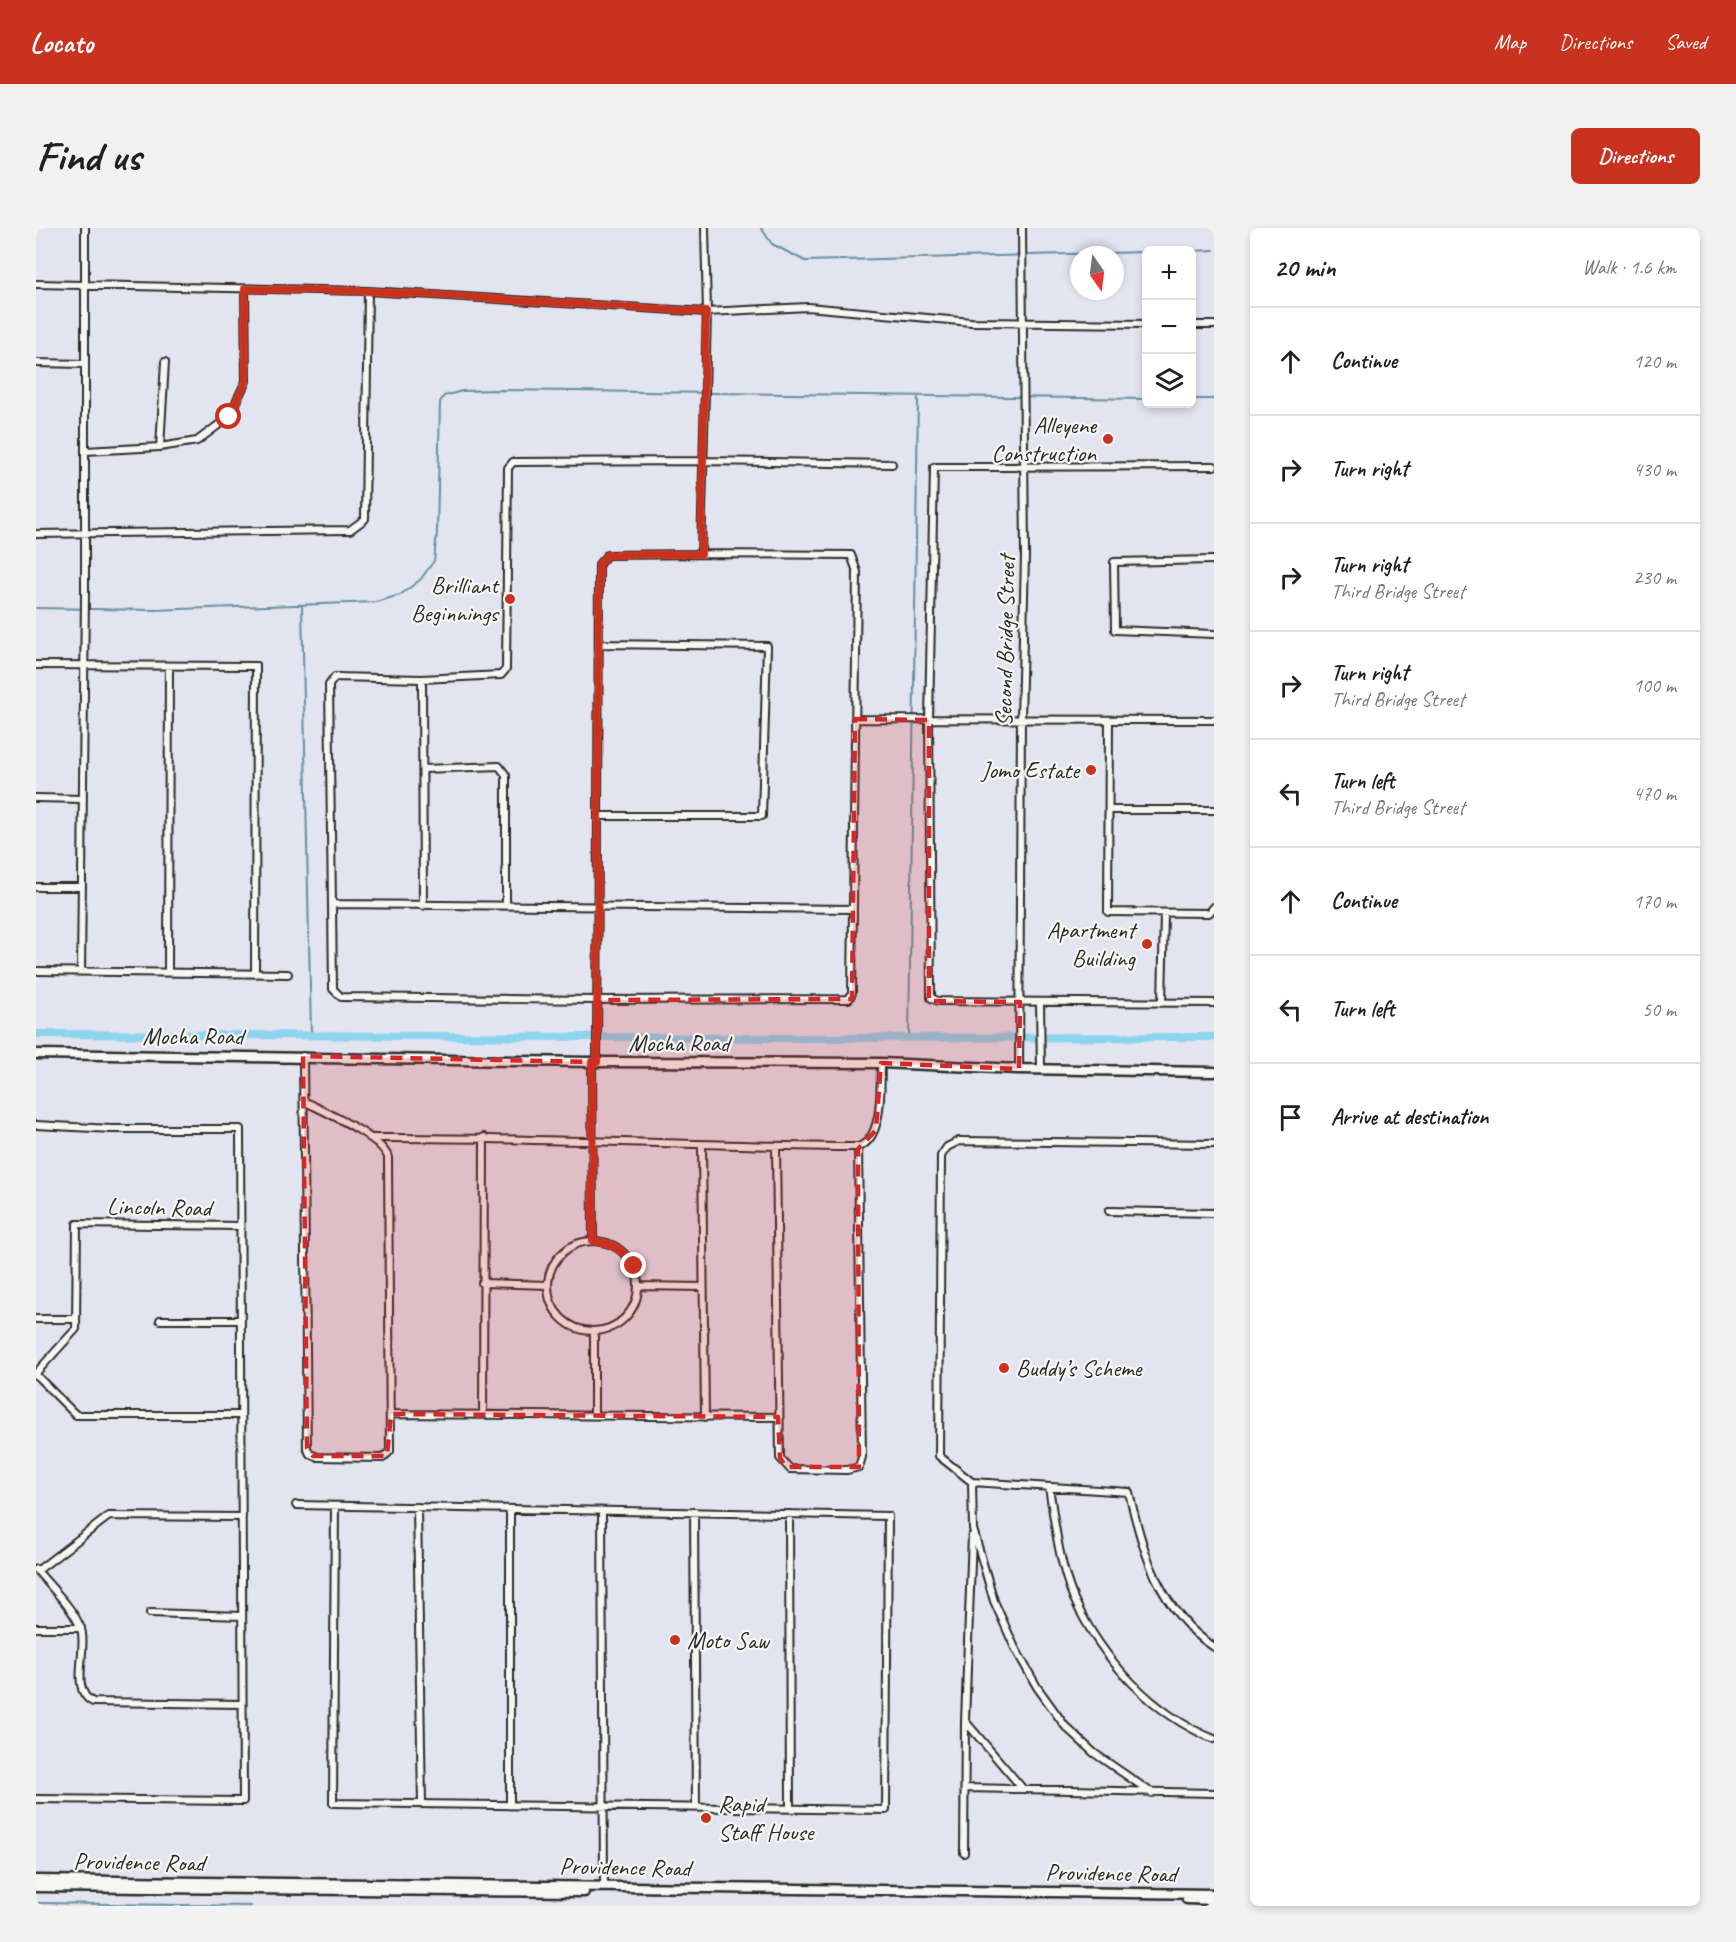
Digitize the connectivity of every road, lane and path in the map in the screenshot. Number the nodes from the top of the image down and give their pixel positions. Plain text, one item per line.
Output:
1 (85, 228) edge
2 (705, 228) edge
3 (1022, 228) edge
4 (36, 284) edge
5 (86, 286) junction
6 (245, 289) junction
7 (368, 291) junction
8 (706, 312) junction
9 (1023, 322) junction
10 (1142, 324) edge
11 (1196, 325) edge
12 (1214, 325) edge
13 (165, 362) dead end
14 (36, 363) edge
15 (85, 364) junction
16 (160, 447) junction
17 (85, 451) junction
18 (702, 461) junction
19 (892, 464) dead end
20 (1023, 466) junction
21 (1214, 466) edge
22 (36, 534) edge
23 (85, 534) junction
24 (701, 554) junction
25 (1214, 560) edge
26 (1214, 634) edge
27 (599, 644) junction
28 (36, 665) edge
29 (84, 665) junction
30 (169, 666) junction
31 (422, 679) junction
32 (855, 719) junction
33 (1021, 719) junction
34 (929, 720) junction
35 (1109, 720) junction
36 (1214, 720) edge
37 (424, 769) junction
38 (36, 798) edge
39 (83, 799) junction
40 (1109, 810) junction
41 (1214, 810) edge
42 (598, 816) junction
43 (36, 887) edge
44 (82, 887) junction
45 (332, 904) junction
46 (506, 905) junction
47 (423, 906) junction
48 (597, 907) junction
49 (1214, 907) edge
50 (853, 909) junction
51 (1164, 913) junction
52 (36, 970) edge
53 (81, 970) junction
54 (168, 972) junction
55 (255, 974) junction
56 (288, 974) dead end
57 (597, 1000) junction
58 (1020, 1002) junction
59 (1040, 1002) junction
60 (1162, 1003) junction
61 (1214, 1003) edge
62 (36, 1054) edge
63 (303, 1056) junction
64 (594, 1062) junction
65 (881, 1063) junction
66 (1019, 1069) junction
67 (1041, 1069) junction
68 (1214, 1072) edge
69 (304, 1101) junction
70 (36, 1125) edge
71 (484, 1137) junction
72 (370, 1138) junction
73 (593, 1143) junction
74 (1214, 1144) edge
75 (702, 1145) junction
76 (776, 1147) junction
77 (858, 1148) junction
78 (1109, 1211) dead end
79 (1214, 1213) edge
80 (240, 1226) junction
81 (593, 1241) junction
82 (482, 1284) junction
83 (548, 1285) junction
84 (639, 1286) junction
85 (703, 1287) junction
86 (36, 1318) edge
87 (76, 1319) junction
88 (160, 1320) dead end
89 (241, 1320) junction
90 (594, 1331) junction
91 (36, 1374) edge
92 (391, 1414) junction
93 (483, 1414) junction
94 (241, 1415) junction
95 (594, 1415) junction
96 (705, 1417) junction
97 (778, 1417) junction
98 (972, 1482) junction
99 (1049, 1487) junction
100 (296, 1505) dead end
101 (335, 1506) junction
102 (417, 1507) junction
103 (510, 1509) junction
104 (602, 1511) junction
105 (694, 1512) junction
106 (789, 1514) junction
107 (242, 1517) junction
108 (973, 1529) junction
109 (37, 1570) edge
110 (150, 1613) dead end
111 (242, 1616) junction
112 (36, 1628) edge
113 (81, 1628) junction
114 (1214, 1647) edge
115 (242, 1704) junction
116 (965, 1721) junction
117 (1214, 1739) edge
118 (966, 1788) junction
119 (1023, 1789) junction
120 (1152, 1793) junction
121 (1214, 1793) edge
122 (36, 1799) edge
123 (422, 1804) junction
124 (510, 1805) junction
125 (603, 1806) junction
126 (696, 1807) junction
127 (790, 1808) junction
128 (964, 1853) dead end
129 (36, 1880) edge
130 (36, 1887) edge
131 (604, 1887) junction
132 (1214, 1894) edge
133 (1214, 1900) edge

1 - 5 street
2 - 8 street
3 - 9 street, Second Bridge Street
4 - 5 street
5 - 6 street
5 - 15 street
6 - 7 street
6 - 16 street
7 - 8 street
7 - 23 street
8 - 9 street
8 - 18 street
9 - 10 street
9 - 20 street, Second Bridge Street
11 - 12 street
13 - 16 street
14 - 15 street
15 - 17 street
16 - 17 street
17 - 23 street
18 - 19 street
18 - 24 street
18 - 31 street
20 - 21 street
20 - 33 street, Second Bridge Street
20 - 34 street
22 - 23 street
23 - 29 street
24 - 27 street
24 - 32 street
25 - 26 street
27 - 42 street
27 - 42 street
28 - 29 street
29 - 30 street
29 - 39 street
30 - 54 street
30 - 55 street
31 - 37 street
31 - 45 street
32 - 34 street
32 - 50 street
33 - 34 street
33 - 35 street
33 - 58 street, Second Bridge Street
34 - 58 street
35 - 36 street
35 - 40 street
37 - 46 street
37 - 47 street
38 - 39 street
39 - 44 street
40 - 41 street
40 - 51 street
42 - 48 street
43 - 44 street
44 - 53 street
45 - 47 street
45 - 57 street
46 - 47 street
46 - 48 street
48 - 50 street
48 - 57 street
49 - 51 street
50 - 57 street
51 - 60 street
52 - 53 street
53 - 54 street
54 - 55 street
55 - 56 street
57 - 64 street
58 - 59 street
58 - 66 street, Second Bridge Street
59 - 60 street
59 - 67 street
60 - 61 street
62 - 63 street, Mocha Road
63 - 64 street, Mocha Road
63 - 69 street
64 - 65 street, Mocha Road
64 - 73 street
65 - 66 street, Mocha Road
65 - 77 street
66 - 67 street, Mocha Road
67 - 68 street, Mocha Road
69 - 72 street
69 - 92 street
70 - 80 street
71 - 72 street
71 - 73 street
71 - 82 street
72 - 92 street
73 - 75 street
73 - 81 street
74 - 98 street
75 - 76 street
75 - 85 street
76 - 77 street
76 - 97 street
77 - 97 street
78 - 79 street
80 - 87 street, Lincoln Road
80 - 89 street
81 - 83 street
81 - 84 street
82 - 83 street
82 - 93 street
83 - 90 street
84 - 85 street
84 - 90 street
85 - 96 street
86 - 87 street
87 - 91 street
88 - 89 street
89 - 94 street
90 - 95 street
91 - 94 street
92 - 93 street
93 - 95 street
94 - 107 street
95 - 96 street
96 - 97 street
98 - 99 street
98 - 108 street
99 - 114 street
99 - 117 street
100 - 101 street
101 - 102 street
101 - 123 street
102 - 103 street
102 - 123 street
103 - 104 street
103 - 124 street
104 - 105 street
104 - 125 street
105 - 106 street
105 - 126 street
106 - 127 street
106 - 127 street
107 - 109 street
107 - 111 street
108 - 116 street
108 - 120 street
109 - 113 street
110 - 111 street
111 - 115 street
112 - 113 street
113 - 115 street
115 - 122 street
116 - 118 street
116 - 119 street
118 - 119 street
118 - 128 street
119 - 120 street
120 - 121 street
123 - 124 street
124 - 125 street
125 - 126 street
125 - 131 street
126 - 127 street
129 - 131 street, Providence Road
130 - 133 street, Providence Road
131 - 132 street, Providence Road

